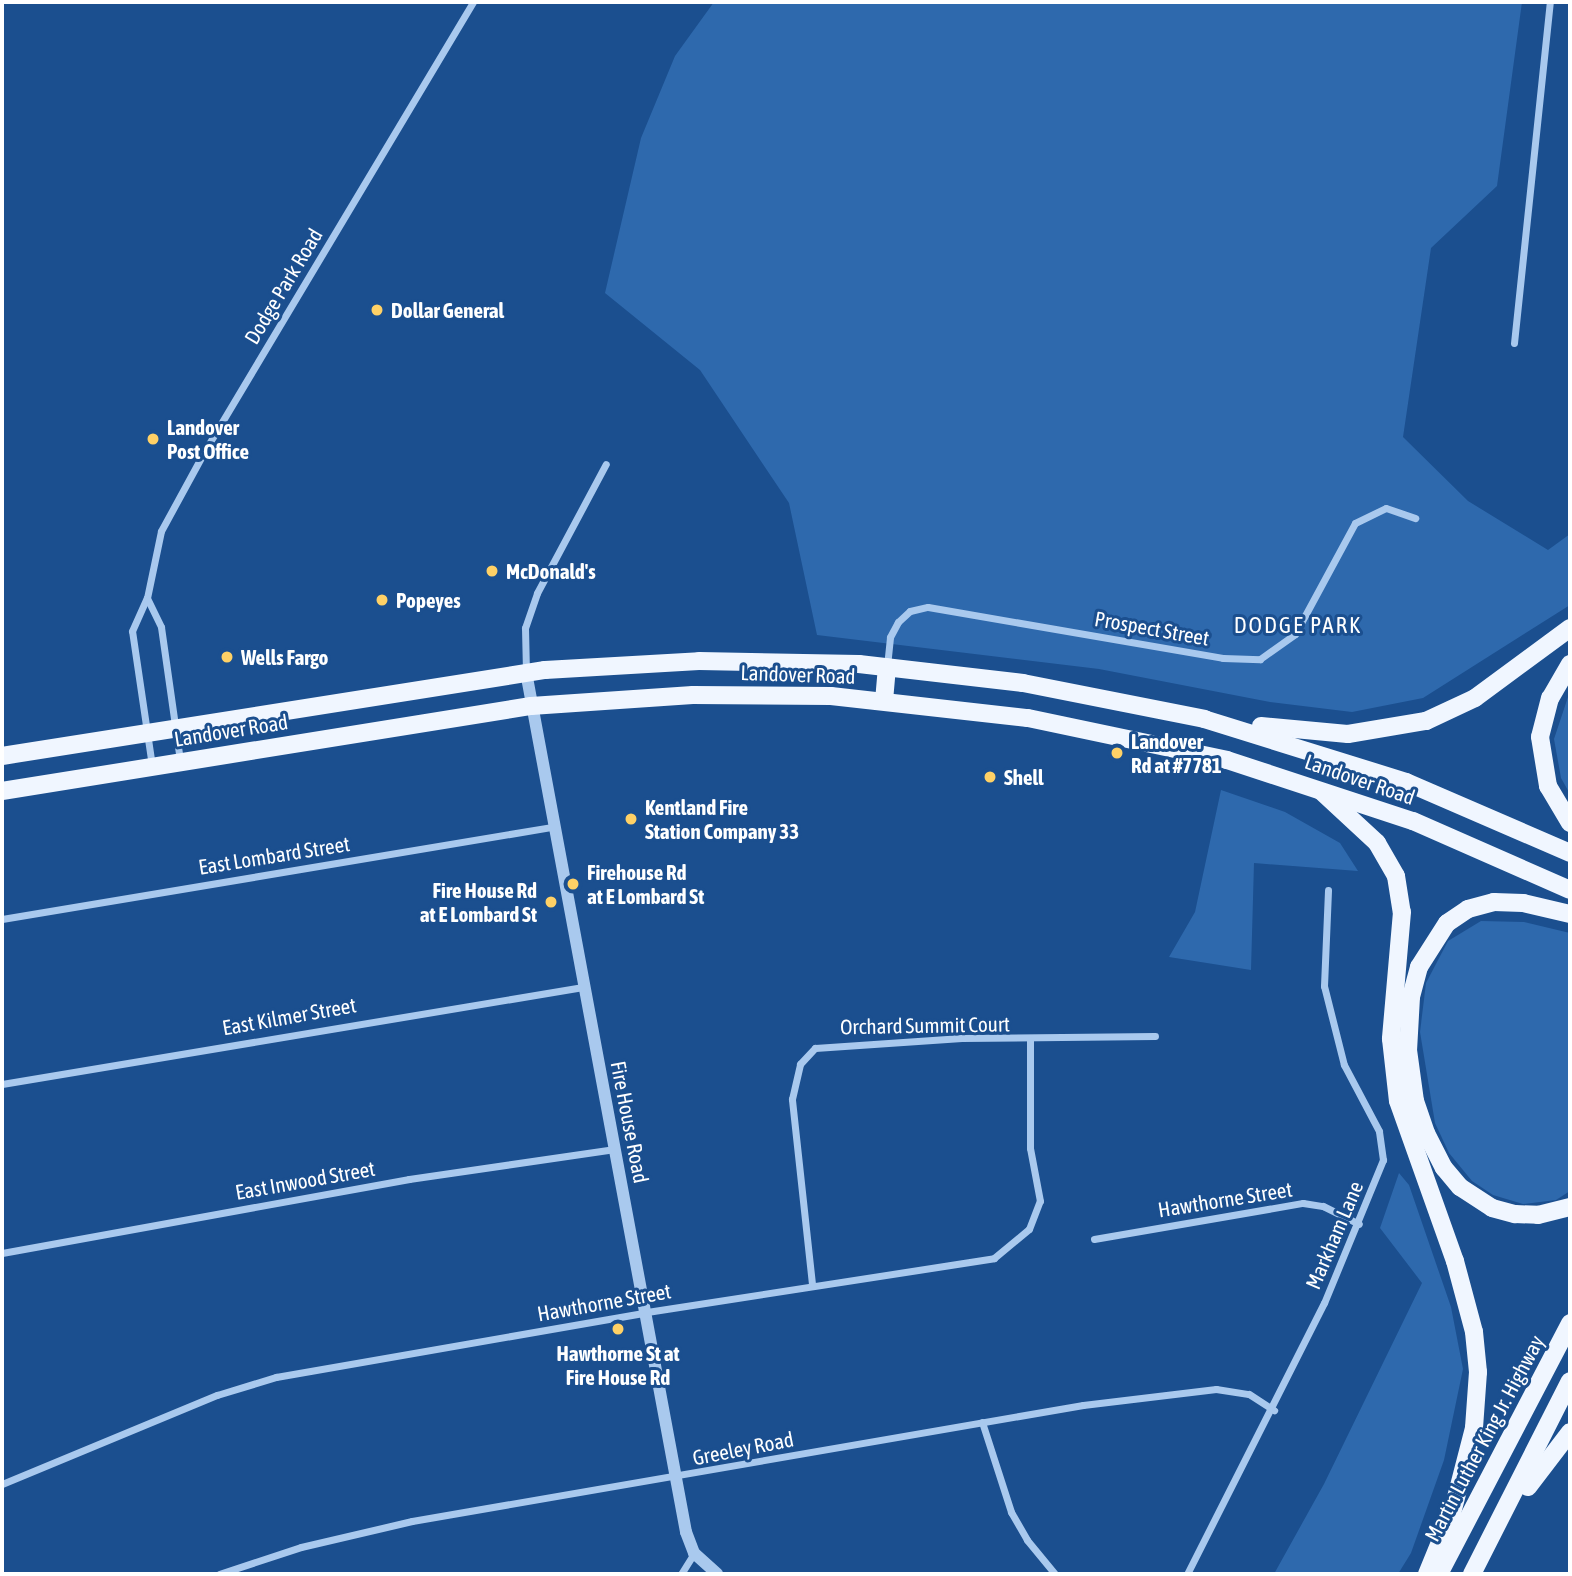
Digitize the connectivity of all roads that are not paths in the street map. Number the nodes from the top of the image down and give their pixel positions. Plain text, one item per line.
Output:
1 (473, 2) edge
2 (1550, 2) edge
3 (1514, 343) dead end
4 (606, 464) dead end
5 (1415, 518) dead end
6 (147, 598) junction
7 (1570, 628) edge
8 (1570, 664) edge
9 (887, 667) junction
10 (526, 672) junction
11 (884, 701) junction
12 (531, 706) junction
13 (1204, 719) junction
14 (175, 727) junction
15 (146, 732) junction
16 (2, 756) edge
17 (180, 761) junction
18 (152, 766) junction
19 (1317, 787) junction
20 (2, 791) edge
21 (1570, 823) edge
22 (552, 827) junction
23 (1570, 853) edge
24 (1328, 890) dead end
25 (1570, 890) edge
26 (1570, 914) edge
27 (2, 919) edge
28 (583, 987) junction
29 (1154, 1037) dead end
30 (1030, 1040) junction
31 (2, 1084) edge
32 (616, 1149) junction
33 (1570, 1207) edge
34 (1359, 1224) junction
35 (1094, 1239) dead end
36 (2, 1253) edge
37 (813, 1284) junction
38 (647, 1312) junction
39 (1570, 1324) edge
40 (1570, 1381) edge
41 (1273, 1409) junction
42 (982, 1422) junction
43 (1570, 1432) edge
44 (677, 1478) junction
45 (2, 1484) edge
46 (694, 1553) junction
47 (244, 1570) edge
48 (219, 1574) edge
49 (681, 1574) edge
50 (717, 1574) edge
51 (1055, 1574) edge
52 (1187, 1574) edge
53 (1427, 1574) edge
54 (1439, 1574) edge
55 (1474, 1574) edge

1 - 6 street, Dodge Park Road
2 - 3 street
4 - 10 street
5 - 9 street, Prospect Street
6 - 14 street
6 - 15 street, Dodge Park Road
7 - 13 main road
8 - 21 main road
9 - 10 main road, Landover Road
9 - 11 main road
9 - 13 main road, Landover Road
10 - 12 street, Fire House Road
10 - 14 main road, Landover Road
11 - 12 main road, Landover Road
11 - 19 main road, Landover Road
12 - 17 main road, Landover Road
12 - 22 street, Fire House Road
13 - 23 main road, Landover Road
14 - 15 main road, Landover Road
14 - 17 street
15 - 16 main road, Landover Road
15 - 18 street, Dodge Park Road
17 - 18 main road, Landover Road
18 - 20 main road, Landover Road
19 - 25 main road, Landover Road
19 - 53 main road
22 - 27 street, East Lombard Street
22 - 28 street, Fire House Road
24 - 34 street, Markham Lane
26 - 33 main road
28 - 31 street, East Kilmer Street
28 - 32 street, Fire House Road
29 - 30 street, Orchard Summit Court
30 - 37 street, Hawthorne Street
30 - 37 street, Orchard Summit Court
32 - 36 street, East Inwood Street
32 - 38 street, Fire House Road
34 - 35 street, Hawthorne Street
34 - 41 street, Markham Lane
37 - 38 street, Hawthorne Street
38 - 44 street, Fire House Road
38 - 45 street, Hawthorne Street
39 - 54 main road, Martin Luther King Jr. Highway
40 - 55 main road
41 - 42 street, Greeley Road
41 - 52 street, Markham Lane
42 - 44 street, Greeley Road
42 - 51 street
43 - 55 main road
44 - 46 street, Fire House Road
44 - 47 street, Greeley Road
46 - 49 street
46 - 50 street
47 - 48 street, Greeley Road

